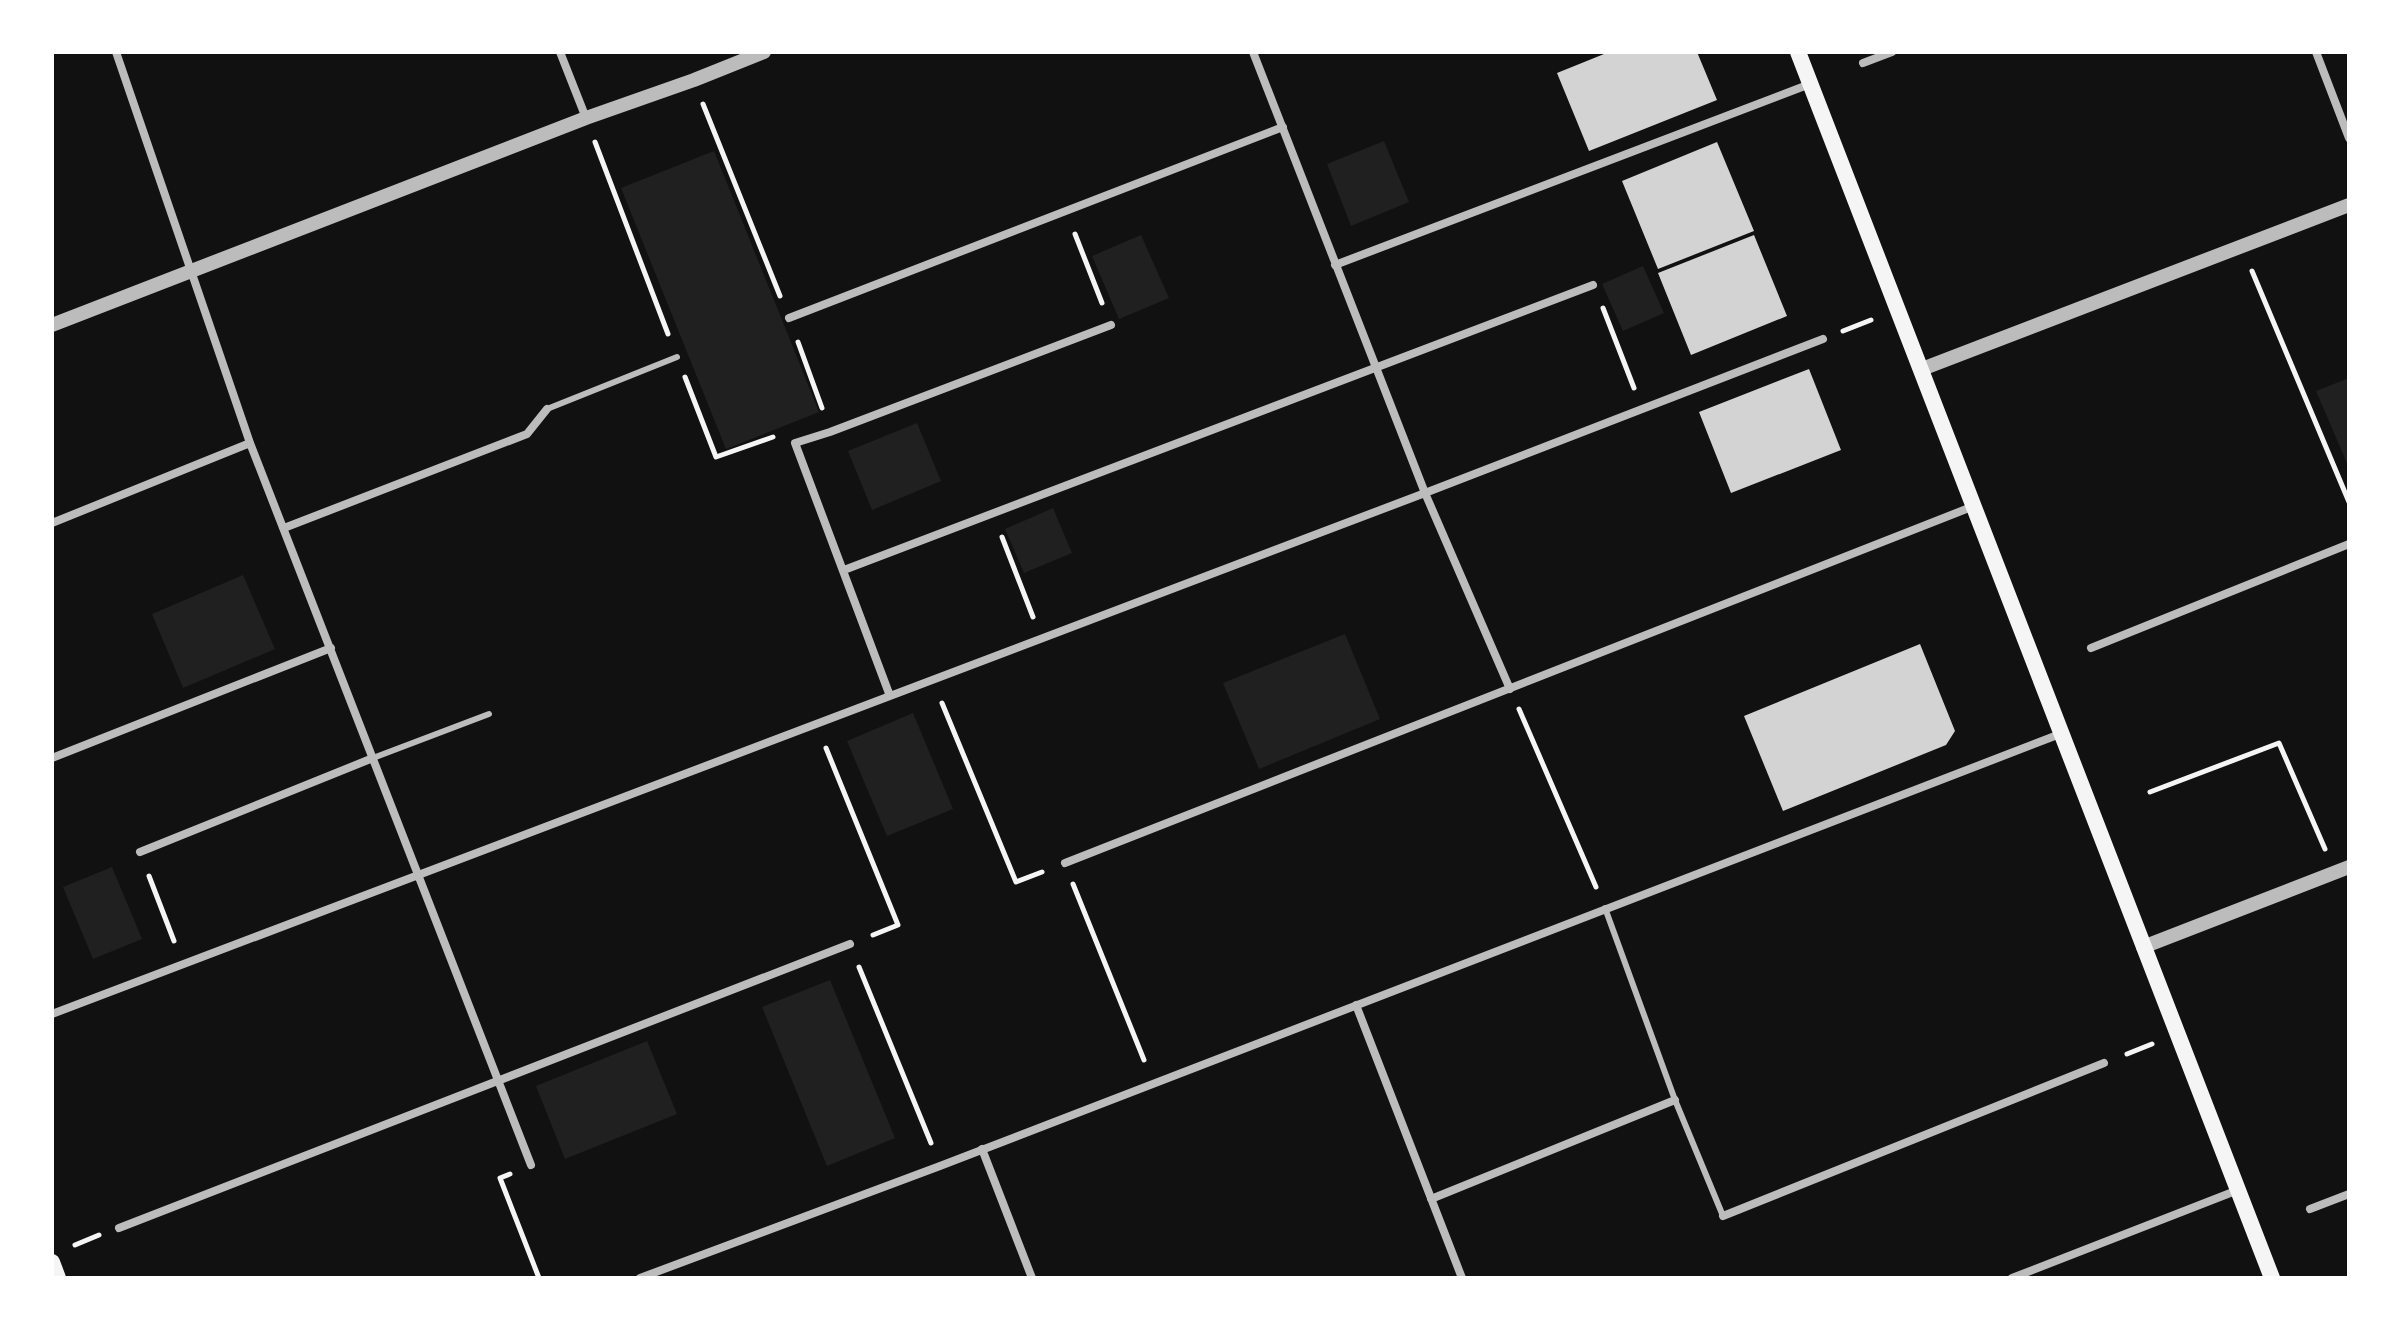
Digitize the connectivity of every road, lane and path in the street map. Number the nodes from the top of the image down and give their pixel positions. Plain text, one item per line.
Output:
1 (116, 52) edge
2 (560, 52) edge
3 (764, 52) edge
4 (1253, 52) edge
5 (1798, 52) edge
6 (1892, 52) edge
7 (2316, 52) edge
8 (1863, 63) dead end
9 (694, 80) junction
10 (1810, 84) junction
11 (586, 118) junction
12 (1283, 127) junction
13 (2349, 138) edge
14 (2349, 205) edge
15 (1065, 211) junction
16 (2241, 247) junction
17 (1335, 265) junction
18 (191, 271) junction
19 (1593, 285) joint
20 (1898, 309) junction
21 (789, 318) junction
22 (52, 325) edge
23 (1111, 325) joint
24 (1823, 339) joint
25 (677, 357) junction
26 (1377, 367) junction
27 (1922, 369) junction
28 (1642, 408) junction
29 (547, 409) joint
30 (830, 432) junction
31 (250, 443) junction
32 (795, 443) junction
33 (1425, 493) junction
34 (2349, 502) edge
35 (1974, 506) junction
36 (992, 514) junction
37 (52, 523) edge
38 (284, 528) junction
39 (2349, 544) edge
40 (844, 570) junction
41 (1041, 639) junction
42 (331, 648) junction
43 (2091, 648) dead end
44 (932, 680) junction
45 (1510, 689) junction
46 (890, 696) junction
47 (489, 714) dead end
48 (816, 724) junction
49 (2060, 734) junction
50 (52, 758) edge
51 (373, 758) junction
52 (2150, 792) dead end
53 (140, 852) joint
54 (1065, 863) junction
55 (2342, 869) edge
56 (419, 874) junction
57 (1605, 908) junction
58 (850, 944) junction
59 (2143, 947) junction
60 (183, 964) junction
61 (1356, 1005) junction
62 (52, 1014) edge
63 (2177, 1034) junction
64 (2104, 1063) joint
65 (500, 1080) junction
66 (1154, 1083) junction
67 (1675, 1100) junction
68 (982, 1149) junction
69 (531, 1165) joint
70 (940, 1166) junction
71 (2238, 1190) junction
72 (2349, 1194) edge
73 (1431, 1199) junction
74 (2310, 1209) dead end
75 (1723, 1216) joint
76 (119, 1228) joint
77 (58, 1255) edge
78 (58, 1278) edge
79 (539, 1278) edge
80 (640, 1278) edge
81 (1032, 1278) edge
82 (1462, 1278) edge
83 (2012, 1278) edge
84 (2272, 1278) edge

1 - 18 street
2 - 11 street
3 - 9 street
4 - 12 street
5 - 10 main road
6 - 8 street
7 - 13 street
9 - 11 street
9 - 21 path
10 - 17 street
10 - 20 main road
11 - 18 street
11 - 25 path
12 - 15 street
12 - 17 street
14 - 16 street
15 - 21 street
15 - 23 path
16 - 27 street
16 - 34 path
17 - 26 street
18 - 22 street
18 - 31 street
19 - 26 street
19 - 28 path
20 - 24 path
20 - 27 main road
21 - 30 path
23 - 30 street
24 - 28 street
25 - 29 lane
25 - 32 path
26 - 33 street
26 - 36 street
27 - 35 main road
28 - 33 street
29 - 38 street
30 - 32 street
31 - 37 street
31 - 38 street
32 - 40 street
33 - 41 street
33 - 45 street
35 - 45 street
35 - 49 main road
36 - 40 street
36 - 41 path
38 - 42 street
39 - 43 street
40 - 46 street
41 - 44 street
42 - 50 street
42 - 51 street
44 - 46 street
44 - 54 path
45 - 54 street
45 - 57 path
46 - 48 street
47 - 51 lane
48 - 56 street
48 - 58 path
49 - 57 street
49 - 59 main road
51 - 53 street
51 - 56 street
52 - 55 path
53 - 60 path
54 - 66 path
55 - 59 street
56 - 60 street
56 - 65 street
57 - 61 street
57 - 67 lane
58 - 65 street
58 - 70 path
59 - 63 main road
60 - 62 street
61 - 66 street
61 - 73 street
63 - 64 path
63 - 71 main road
64 - 75 street
65 - 69 street
65 - 76 street
66 - 68 street
67 - 73 street
67 - 75 lane
68 - 70 street
68 - 81 street
69 - 79 path
70 - 80 street
71 - 83 street
71 - 84 main road
72 - 74 street
73 - 82 street
76 - 77 path
77 - 78 main road

